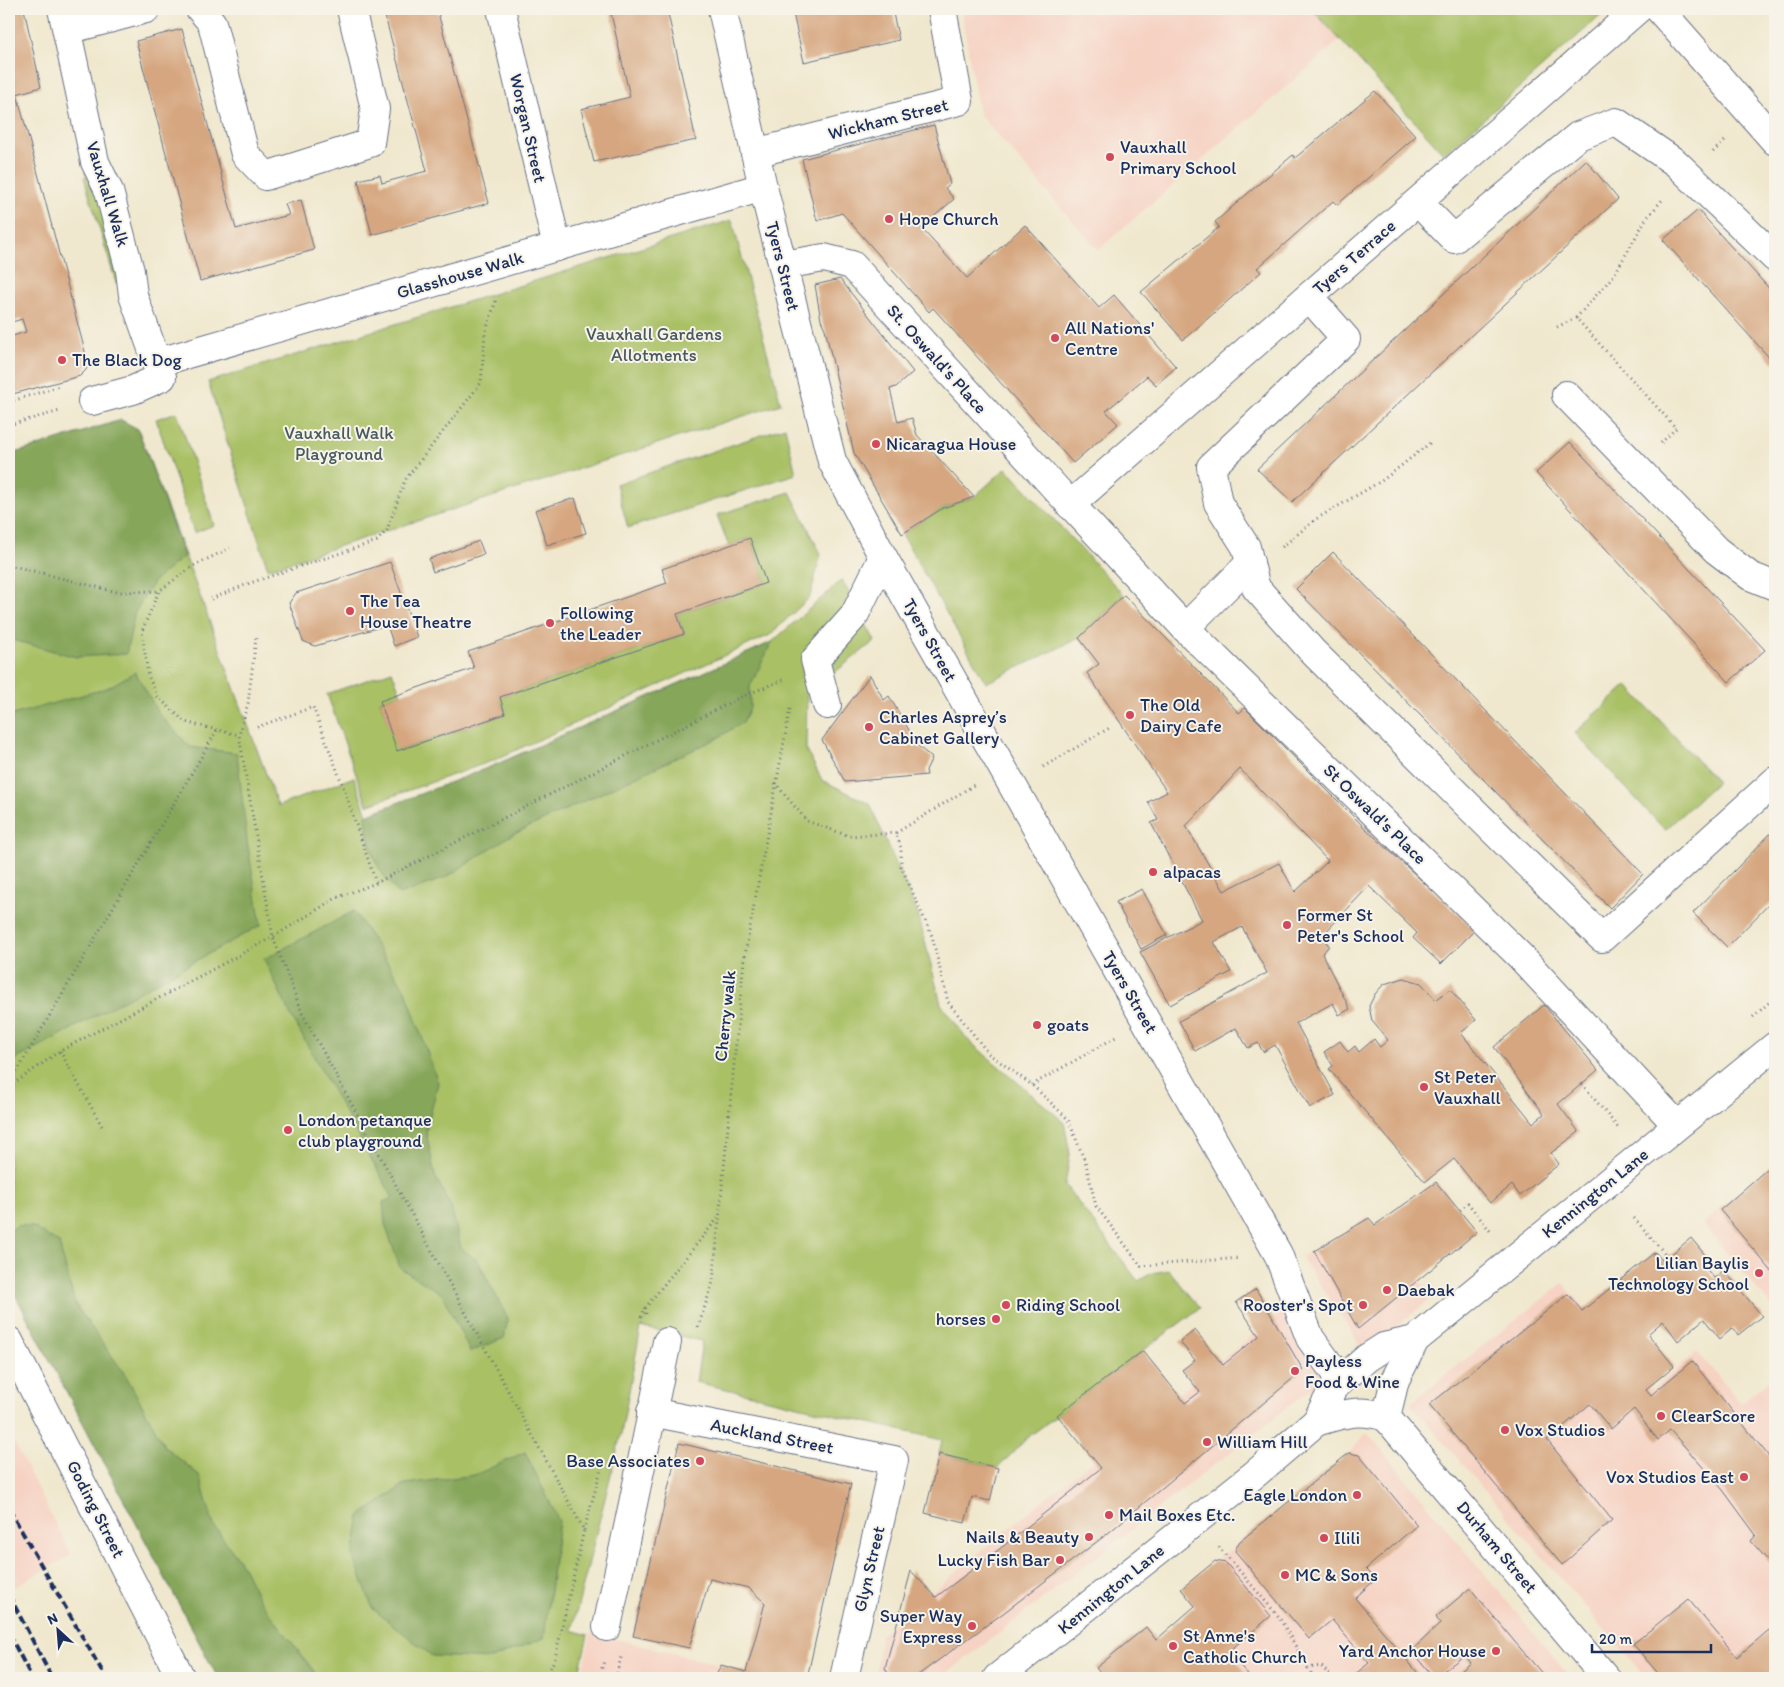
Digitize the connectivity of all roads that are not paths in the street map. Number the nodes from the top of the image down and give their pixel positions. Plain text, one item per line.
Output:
1 (146, 9) edge
2 (200, 9) edge
3 (351, 9) edge
4 (501, 9) edge
5 (722, 9) edge
6 (942, 9) edge
7 (1638, 9) edge
8 (1658, 9) edge
9 (64, 19) edge
10 (1775, 141) edge
11 (755, 153) junction
12 (763, 187) junction
13 (1418, 202) junction
14 (557, 248) junction
15 (1775, 258) edge
16 (783, 265) junction
17 (1309, 296) junction
18 (159, 370) junction
19 (1566, 396) dead end
20 (92, 402) road end
21 (1070, 505) junction
22 (884, 557) junction
23 (1251, 567) junction
24 (1775, 586) edge
25 (1185, 628) junction
26 (827, 705) dead end
27 (1775, 781) edge
28 (1775, 1046) edge
29 (1677, 1125) junction
30 (1415, 1340) junction
31 (9, 1341) edge
32 (667, 1342) road end
33 (1341, 1381) junction
34 (651, 1412) junction
35 (1386, 1417) junction
36 (1316, 1422) junction
37 (894, 1460) joint
38 (607, 1627) dead end
39 (181, 1678) edge
40 (844, 1678) edge
41 (997, 1678) edge
42 (1606, 1678) edge

1 - 9 main road
2 - 3 main road
4 - 14 main road, Worgan Street
5 - 11 main road, Tyers Street
6 - 11 main road, Wickham Street
7 - 13 main road, Tyers Terrace
8 - 10 main road
9 - 18 main road, Vauxhall Walk
11 - 12 main road, Tyers Street
12 - 14 main road, Glasshouse Walk
12 - 16 main road, Tyers Street
13 - 15 main road
13 - 17 main road, Tyers Terrace
14 - 18 main road, Glasshouse Walk
16 - 21 main road, St. Oswald's Place
16 - 22 main road, Tyers Street
17 - 21 main road, Tyers Terrace
17 - 23 main road
18 - 20 main road, Glasshouse Walk
19 - 24 main road
21 - 25 main road, St Oswald's Place
22 - 26 main road
22 - 33 main road, Tyers Street
23 - 25 main road
23 - 27 main road
25 - 29 main road, St Oswald's Place
28 - 29 main road, Kennington Lane
29 - 30 main road, Kennington Lane
30 - 33 main road, Kennington Lane
30 - 35 main road, Kennington Lane
31 - 39 main road, Goding Street
32 - 34 main road
33 - 36 main road, Kennington Lane
34 - 37 main road, Auckland Street
34 - 38 main road
35 - 36 main road, Kennington Lane
35 - 42 main road, Durham Street
36 - 41 main road, Kennington Lane
37 - 40 main road, Glyn Street

